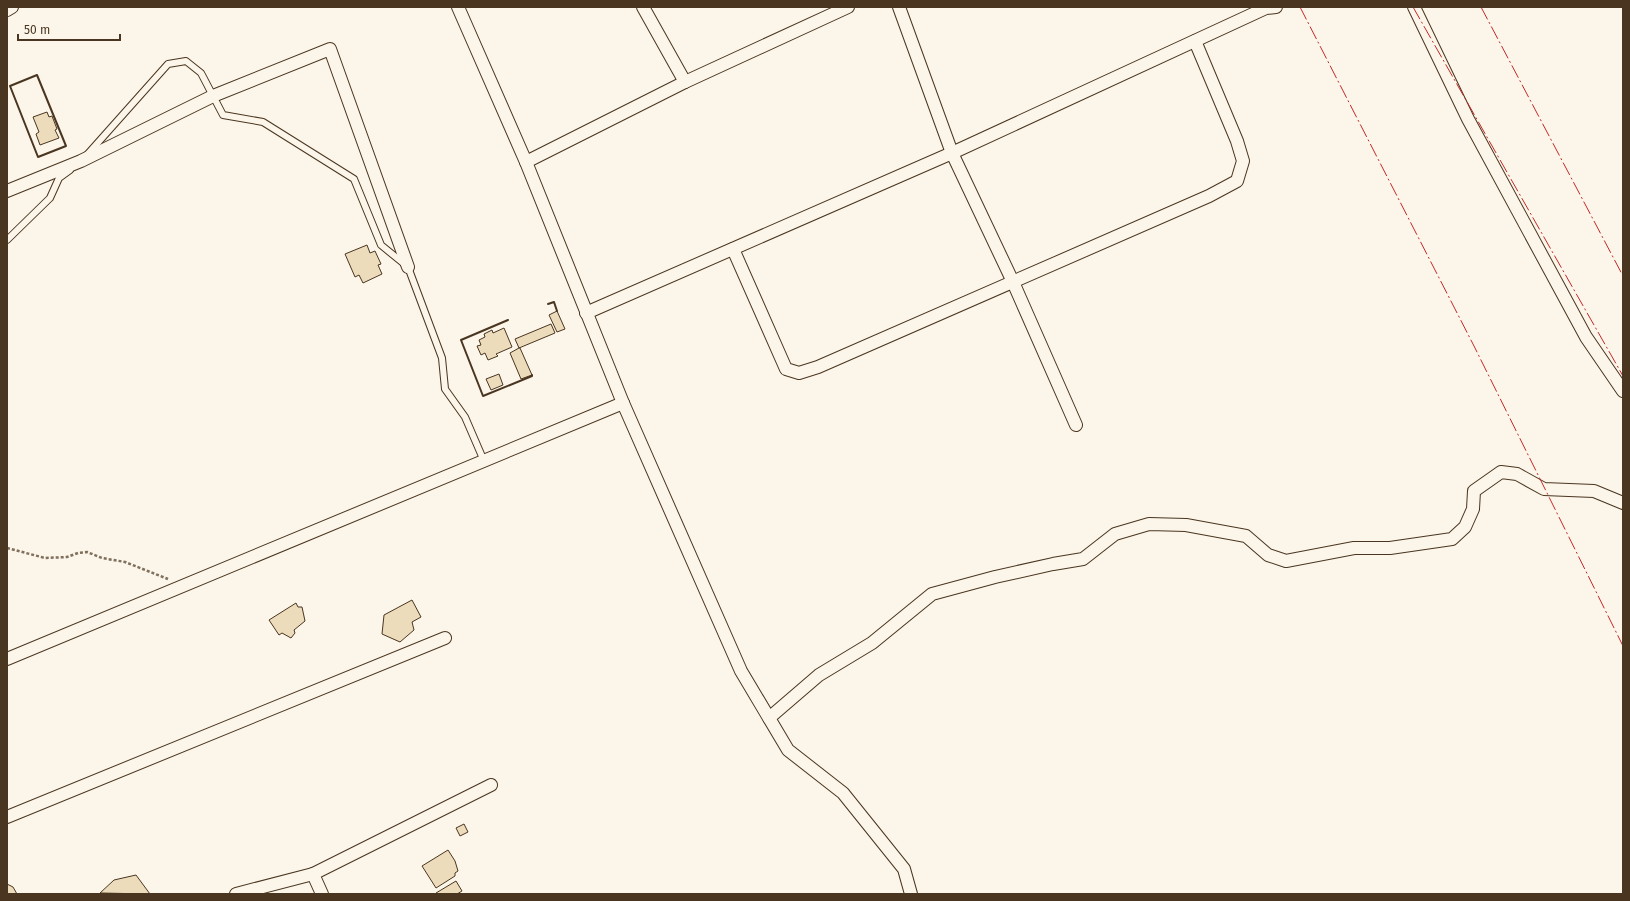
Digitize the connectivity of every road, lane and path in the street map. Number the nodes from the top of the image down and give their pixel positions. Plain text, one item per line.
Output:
1 (12, 7) edge
2 (458, 7) edge
3 (643, 7) edge
4 (848, 7) edge
5 (899, 7) edge
6 (1276, 7) edge
7 (1414, 7) edge
8 (7, 10) edge
9 (1195, 41) junction
10 (685, 82) junction
11 (213, 96) junction
12 (952, 154) junction
13 (81, 161) junction
14 (526, 162) junction
15 (7, 191) edge
16 (7, 240) edge
17 (733, 249) junction
18 (408, 267) junction
19 (1013, 282) junction
20 (586, 313) junction
21 (1623, 391) edge
22 (623, 403) junction
23 (1076, 425) dead end
24 (484, 461) junction
25 (1623, 503) edge
26 (7, 548) edge
27 (184, 585) junction
28 (445, 638) dead end
29 (7, 659) edge
30 (769, 718) junction
31 (491, 785) dead end
32 (7, 817) edge
33 (313, 874) junction
34 (236, 894) edge
35 (322, 894) edge
36 (912, 894) edge

1 - 8 street
2 - 14 street
3 - 10 street
4 - 10 street
5 - 12 street
6 - 9 street
7 - 21 street
9 - 12 street
9 - 19 street
10 - 14 street
11 - 13 street
11 - 13 lane
11 - 18 lane
11 - 18 street
12 - 17 street
12 - 19 street
13 - 15 street
13 - 16 lane
14 - 20 street
17 - 19 street
17 - 20 street
18 - 24 lane
19 - 23 street
20 - 22 street
22 - 24 street
22 - 30 street
24 - 27 street
25 - 30 street
26 - 27 path
27 - 29 street
28 - 32 street
30 - 36 street
31 - 33 street
33 - 34 street
33 - 35 street

